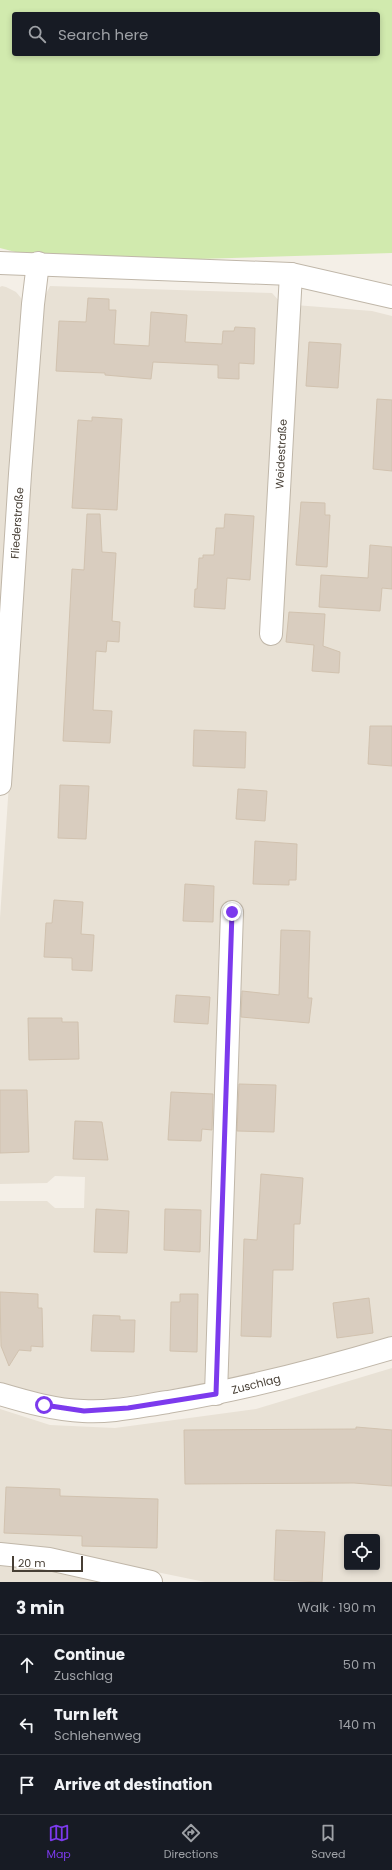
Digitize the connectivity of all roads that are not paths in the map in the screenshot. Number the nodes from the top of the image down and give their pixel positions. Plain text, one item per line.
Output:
1 (0, 263) edge
2 (38, 263) junction
3 (291, 274) junction
4 (392, 297) edge
5 (271, 634) dead end
6 (0, 784) edge
7 (232, 912) dead end
8 (392, 1348) edge
9 (0, 1394) edge
10 (216, 1394) junction
11 (0, 1554) edge
12 (151, 1582) edge

1 - 2 street
2 - 3 street
2 - 6 street, Fliederstraße
3 - 4 street
3 - 5 street, Weidestraße
7 - 10 street
8 - 10 street, Zuschlag
9 - 10 street, Zuschlag
11 - 12 street

